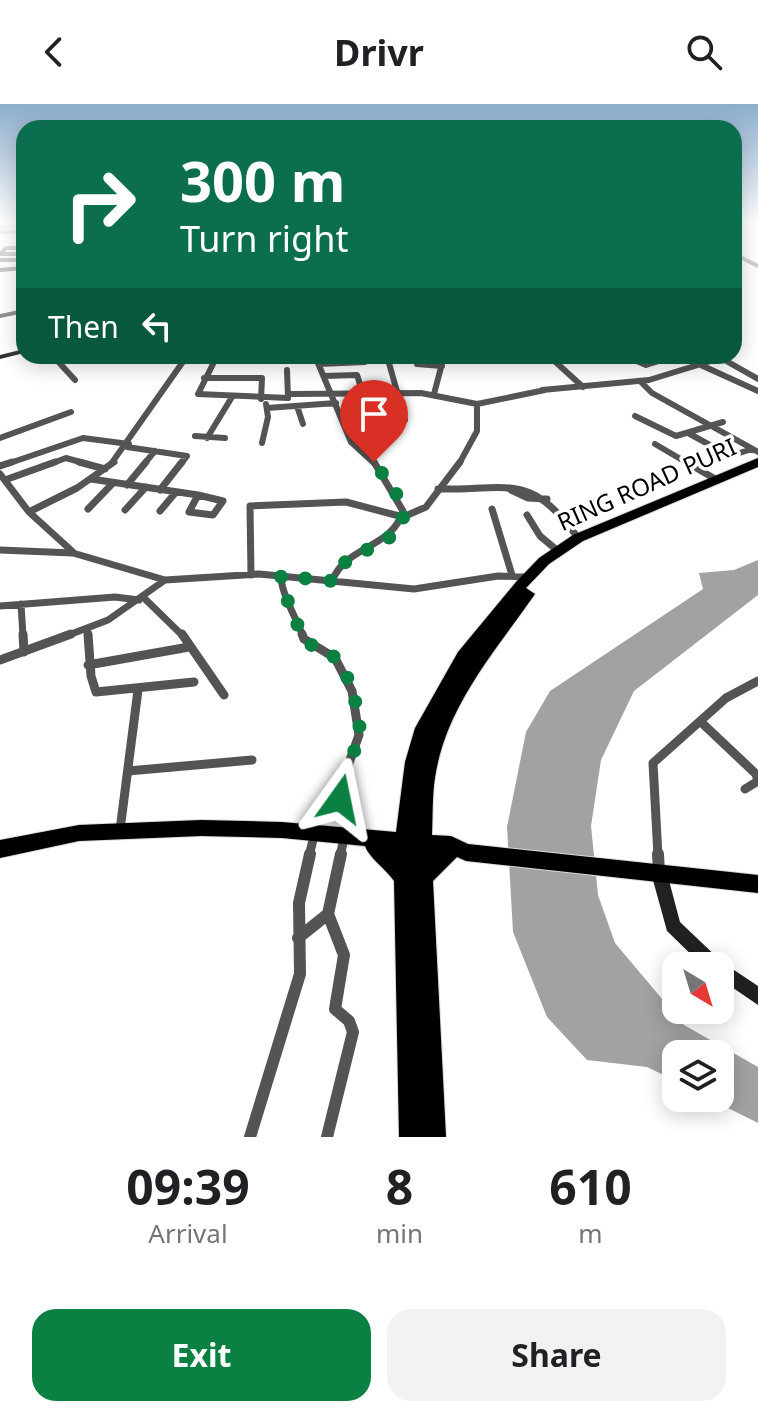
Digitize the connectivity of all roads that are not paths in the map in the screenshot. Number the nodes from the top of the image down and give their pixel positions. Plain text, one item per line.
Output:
1 (60, 364) edge
2 (182, 364) edge
3 (212, 364) edge
4 (319, 364) edge
5 (389, 364) edge
6 (417, 364) dead end
7 (558, 364) edge
8 (701, 364) joint
9 (735, 364) edge
10 (442, 366) joint
11 (287, 370) dead end
12 (324, 376) junction
13 (204, 378) junction
14 (758, 379) edge
15 (75, 380) dead end
16 (640, 381) junction
17 (583, 387) junction
18 (758, 391) edge
19 (397, 392) junction
20 (363, 393) junction
21 (290, 394) junction
22 (332, 394) junction
23 (434, 394) junction
24 (232, 397) junction
25 (264, 399) junction
26 (336, 403) junction
27 (480, 404) junction
28 (297, 406) junction
29 (267, 408) junction
30 (71, 412) dead end
31 (635, 416) dead end
32 (405, 420) dead end
33 (723, 422) dead end
34 (303, 424) dead end
35 (710, 426) junction
36 (688, 433) junction
37 (195, 436) dead end
38 (0, 438) edge
39 (207, 438) junction
40 (225, 438) dead end
41 (262, 443) dead end
42 (655, 444) dead end
43 (128, 445) junction
44 (155, 451) junction
45 (756, 454) edge
46 (0, 466) edge
47 (105, 469) junction
48 (758, 470) edge
49 (2, 477) edge
50 (90, 479) junction
51 (717, 480) junction
52 (113, 483) junction
53 (127, 485) junction
54 (146, 487) junction
55 (438, 489) junction
56 (160, 490) junction
57 (176, 492) junction
58 (198, 495) junction
59 (88, 509) dead end
60 (492, 509) dead end
61 (125, 510) dead end
62 (160, 511) dead end
63 (29, 512) junction
64 (527, 515) dead end
65 (403, 517) junction
66 (578, 538) junction
67 (0, 550) edge
68 (558, 551) junction
69 (73, 553) junction
70 (251, 575) junction
71 (281, 576) junction
72 (520, 576) junction
73 (165, 580) junction
74 (332, 581) junction
75 (141, 599) junction
76 (21, 604) junction
77 (0, 606) edge
78 (87, 630) junction
79 (189, 647) junction
80 (24, 652) junction
81 (0, 660) edge
82 (88, 665) junction
83 (758, 681) edge
84 (194, 682) dead end
85 (138, 690) junction
86 (224, 695) dead end
87 (702, 723) junction
88 (252, 760) dead end
89 (128, 771) junction
90 (745, 789) dead end
91 (120, 830) junction
92 (276, 832) junction
93 (414, 837) junction
94 (313, 840) junction
95 (346, 840) junction
96 (376, 842) junction
97 (0, 849) edge
98 (456, 851) junction
99 (659, 873) junction
100 (414, 878) junction
101 (758, 884) edge
102 (328, 914) junction
103 (298, 938) junction
104 (701, 952) edge
105 (734, 979) edge
106 (758, 996) edge
107 (250, 1137) edge
108 (327, 1137) edge
109 (412, 1137) edge
110 (433, 1137) edge

1 - 15 street
2 - 43 street
3 - 13 street
4 - 12 street
5 - 19 street
6 - 10 street
7 - 17 street
8 - 16 street
8 - 18 street
9 - 14 street
10 - 23 street
11 - 21 street
12 - 20 street
12 - 22 street
13 - 24 street
13 - 25 street
16 - 17 street
16 - 35 street
17 - 27 street
19 - 20 street
19 - 23 street
19 - 32 street
20 - 22 street
21 - 22 street
21 - 25 street
22 - 26 street
23 - 27 street
24 - 25 street
24 - 39 street
25 - 29 street
26 - 28 street
26 - 65 street
27 - 55 street
28 - 29 street
28 - 34 street
29 - 41 street
30 - 38 street
31 - 36 street
33 - 35 street
35 - 36 street
35 - 45 street
36 - 45 street
37 - 39 street
39 - 40 street
42 - 51 street
43 - 44 street
43 - 46 street
43 - 47 street
44 - 53 street
44 - 56 street
45 - 51 highway, RING ROAD PURI
47 - 49 street
47 - 50 street
48 - 93 highway, RING ROAD PURI
49 - 63 street
50 - 52 street
50 - 63 street
51 - 66 highway, RING ROAD PURI
52 - 53 street
52 - 59 street
53 - 54 street
54 - 56 street
54 - 61 street
55 - 65 street
55 - 66 street
56 - 57 street
57 - 58 street
57 - 62 street
58 - 58 street
60 - 72 street
63 - 69 street
64 - 68 street
65 - 70 street
65 - 74 street
66 - 68 highway, RING ROAD PURI
67 - 69 street
68 - 72 highway, RING ROAD PURI
69 - 73 street
70 - 71 street
70 - 73 street
71 - 74 street
71 - 95 street
72 - 74 street
72 - 93 highway, RING ROAD PURI
73 - 75 street
75 - 76 street
75 - 78 street
75 - 79 street
76 - 77 street
76 - 80 street
78 - 80 street
78 - 82 street
79 - 82 street
79 - 86 street
80 - 81 street
82 - 85 street
83 - 87 street
84 - 85 street
85 - 89 street
87 - 90 street
87 - 99 street
88 - 89 street
89 - 91 street
91 - 92 highway
91 - 97 highway
92 - 94 highway
92 - 95 highway
93 - 96 highway
93 - 98 highway
93 - 98 highway
93 - 100 highway
94 - 95 highway
94 - 103 street
95 - 96 highway
95 - 102 street
96 - 100 highway
98 - 99 highway
98 - 100 highway
99 - 101 highway
99 - 104 street
100 - 109 highway
100 - 110 highway
102 - 103 street
102 - 108 street
103 - 107 street
105 - 106 street

